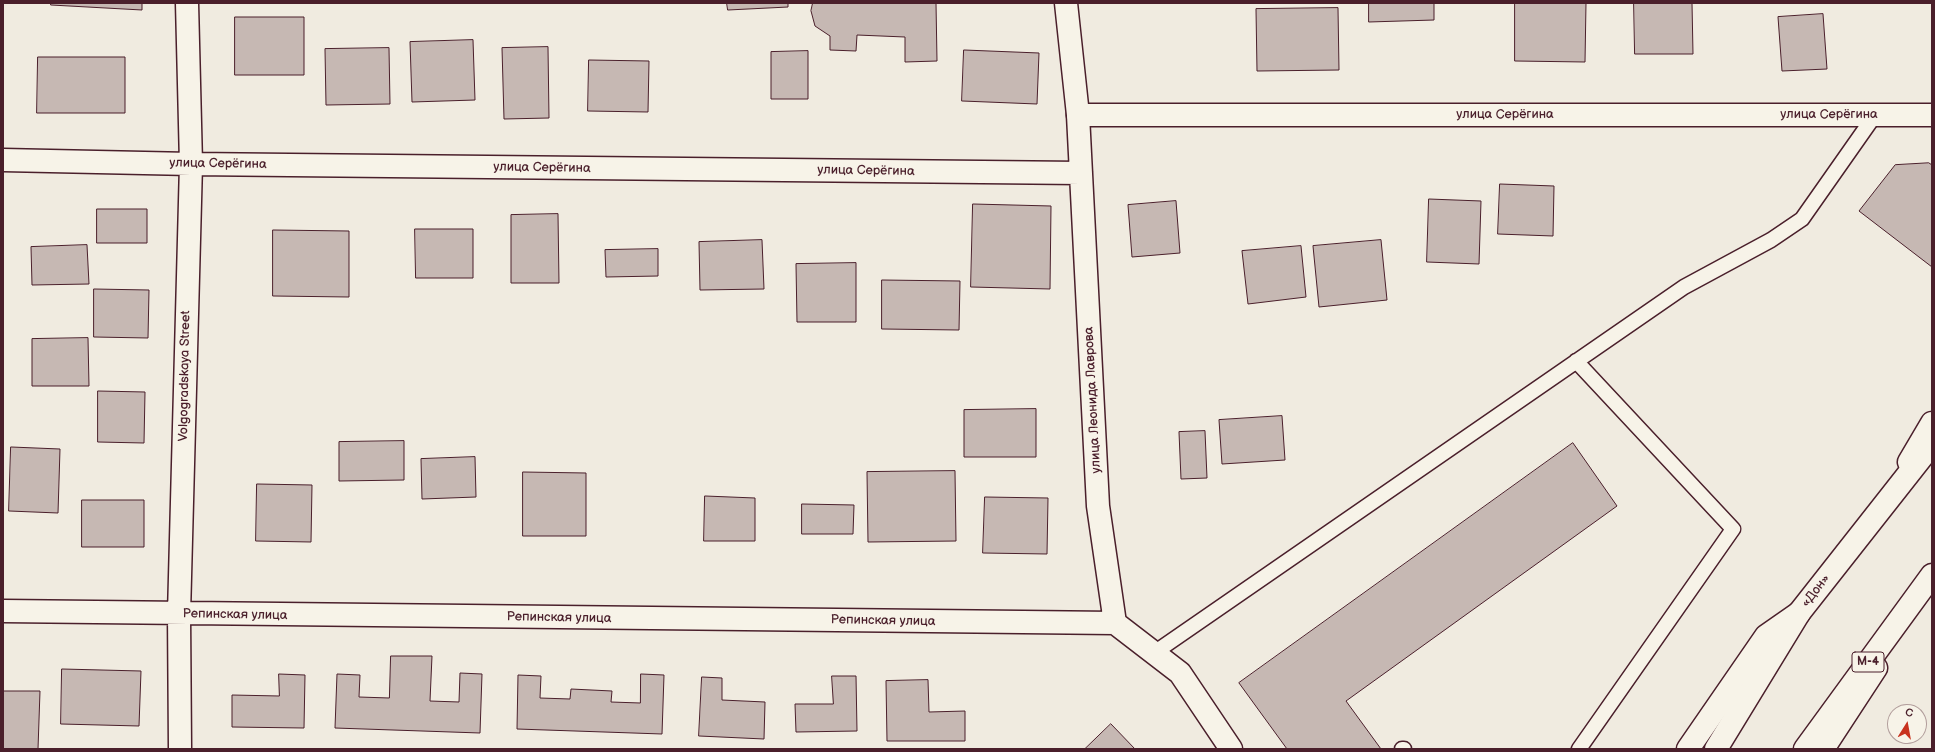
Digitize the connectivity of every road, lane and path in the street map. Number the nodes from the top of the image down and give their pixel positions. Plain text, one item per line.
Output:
1 (187, 3) edge
2 (1066, 3) edge
3 (1078, 115) junction
4 (1875, 115) junction
5 (1932, 115) edge
6 (3, 160) edge
7 (191, 164) junction
8 (1081, 173) junction
9 (1576, 361) junction
10 (1932, 423) edge
11 (1932, 444) edge
12 (1882, 508) junction
13 (1932, 575) edge
14 (1932, 582) edge
15 (3, 611) edge
16 (1799, 613) junction
17 (179, 614) junction
18 (1115, 623) junction
19 (1154, 653) junction
20 (180, 749) edge
21 (1231, 749) edge
22 (1579, 749) edge
23 (1688, 749) edge
24 (1716, 749) edge
25 (1805, 749) edge
26 (1823, 749) edge

1 - 7 main road, Volgogradskaya Street
2 - 3 main road, улица Леонида Лаврова
3 - 4 main road, улица Серёгина
3 - 8 main road, улица Леонида Лаврова
4 - 5 main road, улица Серёгина
4 - 9 lane
6 - 7 main road, улица Серёгина
7 - 8 main road, улица Серёгина
7 - 17 main road, Volgogradskaya Street
8 - 18 main road, улица Леонида Лаврова
9 - 19 lane
9 - 22 lane
10 - 12 main road
11 - 12 main road, «Дон»
12 - 16 main road, «Дон»
13 - 25 main road, М-4
14 - 26 main road
15 - 17 main road, Репинская улица
16 - 23 main road
16 - 24 main road, «Дон»
17 - 18 main road, Репинская улица
17 - 20 main road, Volgogradskaya Street
18 - 19 main road
19 - 21 main road

